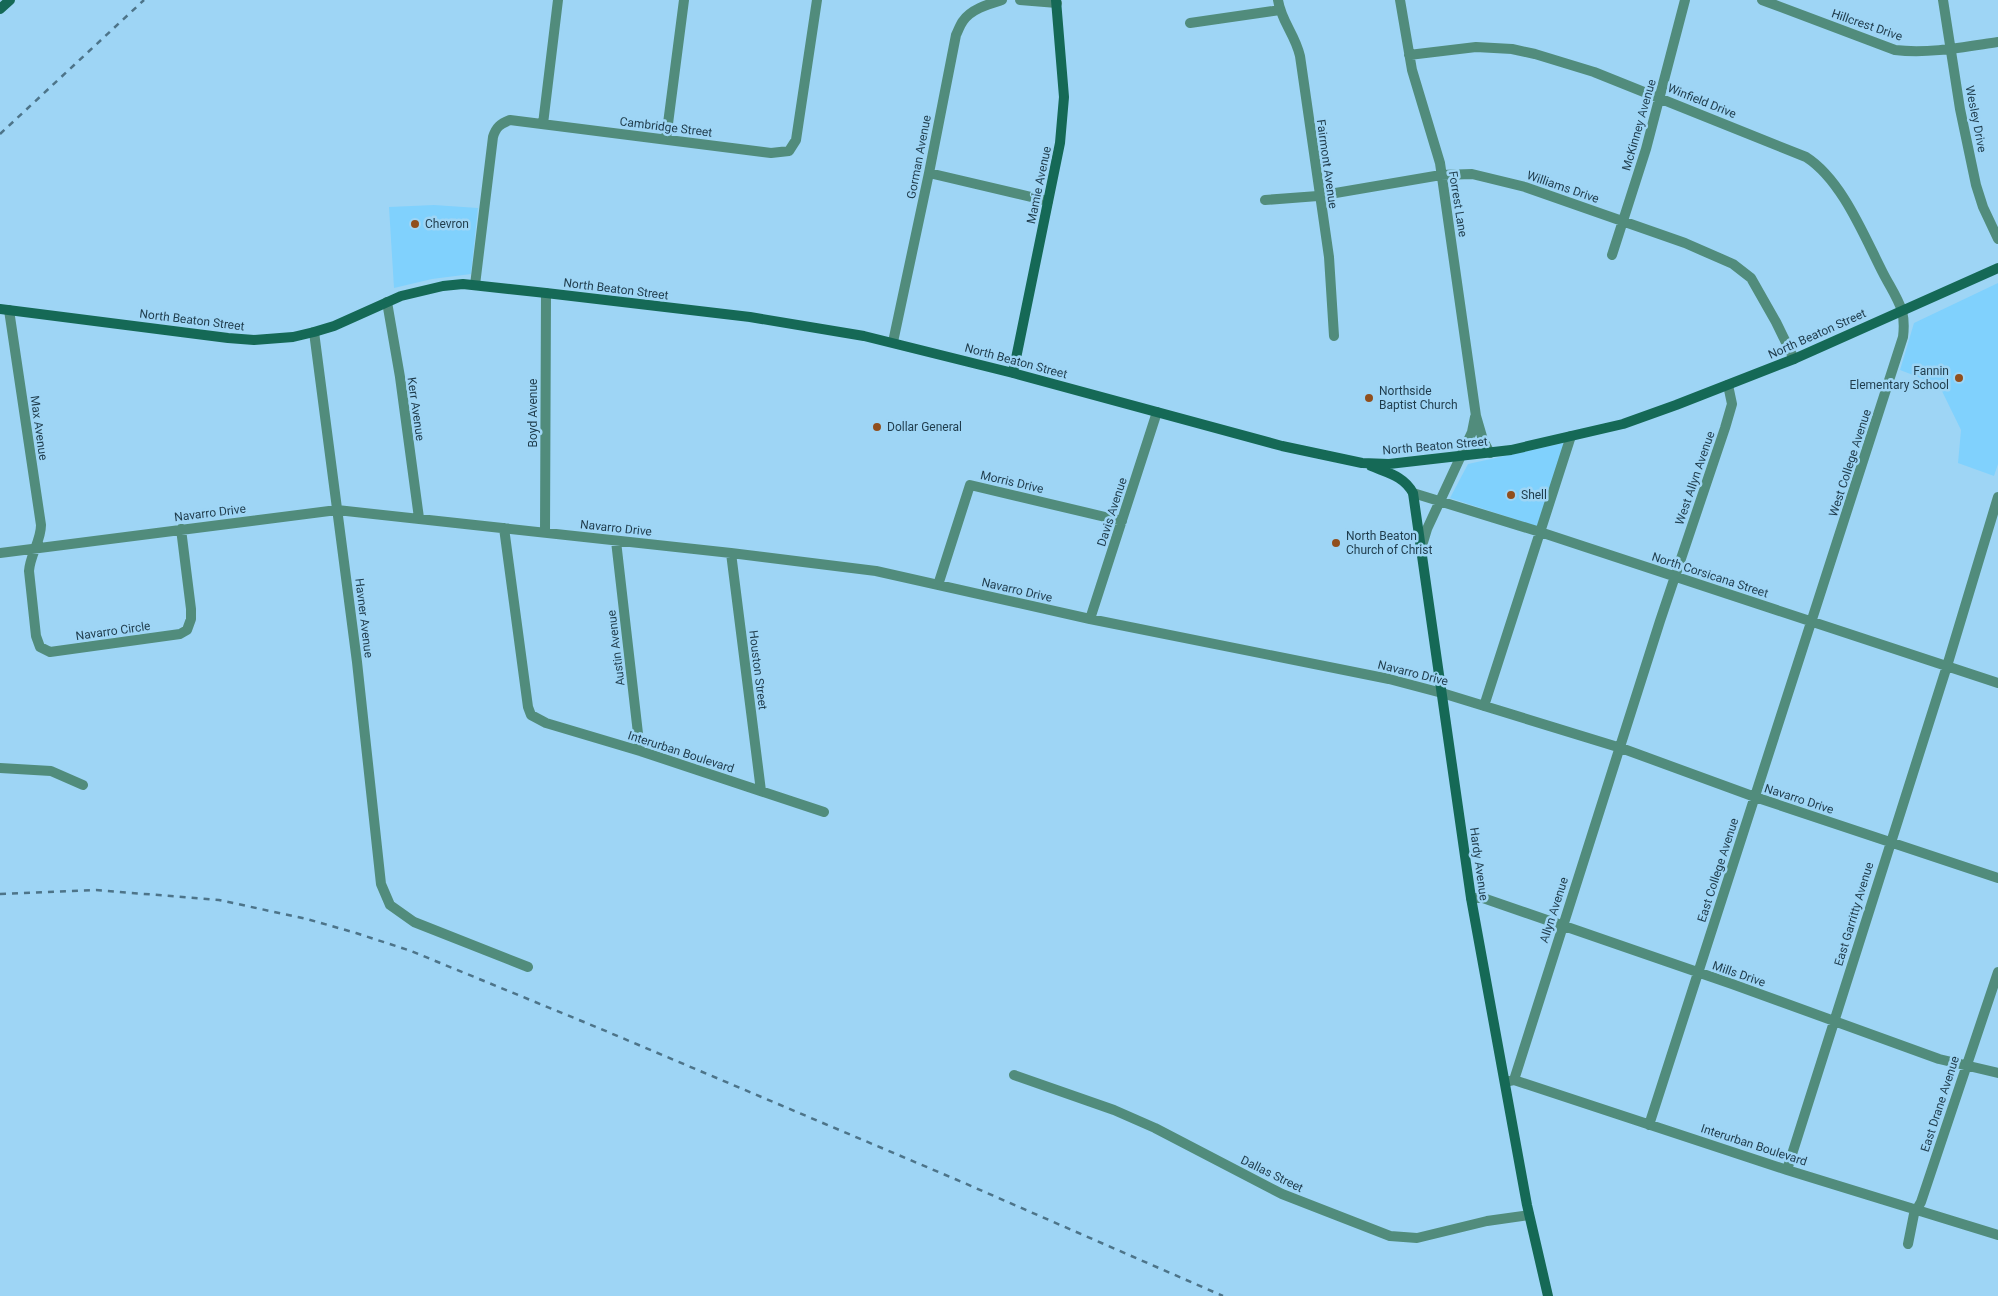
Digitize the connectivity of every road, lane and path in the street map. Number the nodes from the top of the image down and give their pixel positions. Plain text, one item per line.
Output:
1 (10, 0) edge
2 (558, 0) edge
3 (684, 0) edge
4 (817, 0) edge
5 (1002, 0) edge
6 (1020, 0) edge
7 (1400, 0) edge
8 (1685, 0) edge
9 (1762, 0) edge
10 (1943, 0) edge
11 (1056, 2) edge
12 (1279, 5) edge
13 (0, 9) edge
14 (1190, 23) dead end
15 (1998, 42) edge
16 (1951, 49) junction
17 (1409, 55) junction
18 (1659, 98) junction
19 (543, 124) junction
20 (666, 140) junction
21 (929, 173) junction
22 (1441, 175) junction
23 (1318, 196) junction
24 (1048, 200) junction
25 (1264, 200) dead end
26 (1624, 222) junction
27 (1998, 239) edge
28 (1612, 255) dead end
29 (1998, 268) edge
30 (475, 285) junction
31 (546, 293) junction
32 (387, 302) junction
33 (4, 309) edge
34 (1902, 310) junction
35 (314, 332) junction
36 (1334, 336) dead end
37 (893, 342) junction
38 (1794, 358) junction
39 (1013, 373) junction
40 (1728, 385) junction
41 (1157, 412) junction
42 (1476, 416) junction
43 (1571, 436) junction
44 (1490, 453) junction
45 (1462, 457) junction
46 (1362, 463) junction
47 (1413, 493) junction
48 (1998, 497) edge
49 (1441, 501) junction
50 (337, 510) junction
51 (419, 518) junction
52 (1122, 520) junction
53 (504, 528) junction
54 (181, 529) junction
55 (1540, 532) junction
56 (545, 533) junction
57 (616, 541) junction
58 (35, 548) junction
59 (1421, 550) junction
60 (0, 553) edge
61 (731, 553) junction
62 (1675, 577) junction
63 (938, 585) junction
64 (1090, 619) junction
65 (1811, 622) junction
66 (1946, 666) junction
67 (1998, 683) edge
68 (1442, 693) junction
69 (1484, 706) junction
70 (1620, 748) junction
71 (640, 751) junction
72 (0, 768) edge
73 (83, 785) dead end
74 (761, 791) junction
75 (1755, 797) junction
76 (824, 812) dead end
77 (1890, 842) junction
78 (1998, 878) edge
79 (1472, 898) junction
80 (1562, 925) junction
81 (528, 967) dead end
82 (1998, 972) edge
83 (1698, 973) junction
84 (1834, 1021) junction
85 (1966, 1064) junction
86 (1998, 1073) edge
87 (1014, 1075) dead end
88 (1509, 1081) junction
89 (1649, 1125) junction
90 (1787, 1170) junction
91 (1917, 1209) junction
92 (1529, 1215) junction
93 (1998, 1235) edge
94 (1908, 1244) dead end
95 (1548, 1296) edge

1 - 13 main road
2 - 19 street
3 - 20 street
4 - 20 street, Cambridge Street
5 - 21 street, Gorman Avenue
6 - 11 street
7 - 17 street, Forrest Lane
8 - 18 street, McKinney Avenue
9 - 16 street, Hillcrest Drive
10 - 16 street, Wesley Drive
11 - 24 main road, Mamie Avenue
12 - 14 street
12 - 23 street, Fairmont Avenue
15 - 16 street, Hillcrest Drive
16 - 27 street, Wesley Drive
17 - 18 street, Winfield Drive
17 - 22 street, Forrest Lane
18 - 26 street, McKinney Avenue
18 - 34 street, Winfield Drive
19 - 20 street, Cambridge Street
19 - 30 street, Cambridge Street
21 - 24 street
21 - 37 street, Gorman Avenue
22 - 23 street, Williams Drive
22 - 26 street, Williams Drive
22 - 42 street, Forrest Lane
23 - 25 street, Williams Drive
23 - 36 street, Fairmont Avenue
24 - 39 main road, Mamie Avenue
26 - 28 street, McKinney Avenue
26 - 38 street, Williams Drive
29 - 34 main road, North Beaton Street
30 - 31 main road, North Beaton Street
30 - 32 main road, North Beaton Street
31 - 37 main road, North Beaton Street
31 - 56 street, Boyd Avenue
32 - 35 main road, North Beaton Street
32 - 51 street, Kerr Avenue
33 - 35 main road, North Beaton Street
33 - 58 street, Max Avenue
34 - 38 main road, North Beaton Street
34 - 65 street, West College Avenue
35 - 50 street, Havner Avenue
37 - 39 main road, North Beaton Street
38 - 40 main road, North Beaton Street
39 - 41 main road, North Beaton Street
40 - 43 main road, North Beaton Street
40 - 62 street, West Allyn Avenue
41 - 46 main road, North Beaton Street
41 - 52 street, Davis Avenue
42 - 44 street, Forrest Lane
42 - 45 street, Forrest Lane
43 - 44 main road, North Beaton Street
43 - 55 street
44 - 45 main road, North Beaton Street
45 - 46 main road, North Beaton Street
45 - 49 street, Forrest Lane
46 - 47 main road
47 - 49 street, North Corsicana Street
47 - 59 main road, Hardy Avenue
48 - 66 street, East Garritty Avenue
49 - 55 street, North Corsicana Street
49 - 59 street, Forrest Lane
50 - 51 street, Navarro Drive
50 - 54 street, Navarro Drive
50 - 81 street, Havner Avenue
51 - 53 street, Navarro Drive
52 - 63 street, Morris Drive
52 - 64 street, Davis Avenue
53 - 56 street, Navarro Drive
53 - 71 street, Interurban Boulevard
54 - 58 street, Navarro Drive
54 - 58 street, Navarro Circle
55 - 62 street, North Corsicana Street
55 - 69 street
56 - 57 street, Navarro Drive
57 - 61 street, Navarro Drive
57 - 71 street, Austin Avenue
58 - 60 street, Navarro Drive
59 - 68 main road, Hardy Avenue
61 - 63 street, Navarro Drive
61 - 74 street, Houston Street
62 - 65 street, North Corsicana Street
62 - 70 street, West Allyn Avenue
63 - 64 street, Navarro Drive
64 - 68 street, Navarro Drive
65 - 66 street, North Corsicana Street
65 - 75 street, East College Avenue
66 - 67 street, North Corsicana Street
66 - 77 street, East Garritty Avenue
68 - 69 street, Navarro Drive
68 - 79 main road, Hardy Avenue
69 - 70 street, Navarro Drive
70 - 75 street, Navarro Drive
70 - 80 street, Allyn Avenue
71 - 74 street, Interurban Boulevard
72 - 73 street
74 - 76 street, Interurban Boulevard
75 - 77 street, Navarro Drive
75 - 83 street, East College Avenue
77 - 78 street, Navarro Drive
77 - 84 street, East Garritty Avenue
79 - 80 street, Mills Drive
79 - 88 main road, Hardy Avenue
80 - 83 street, Mills Drive
80 - 88 street, Allyn Avenue
82 - 85 street, East Drane Avenue
83 - 84 street, Mills Drive
83 - 89 street, East College Avenue
84 - 85 street, Mills Drive
84 - 90 street, East Garritty Avenue
85 - 86 street, Mills Drive
85 - 91 street, East Drane Avenue
87 - 92 street, Dallas Street
88 - 89 street, Interurban Boulevard
88 - 92 main road, Hardy Avenue
89 - 90 street, Interurban Boulevard
90 - 91 street, Interurban Boulevard
91 - 93 street, Interurban Boulevard
91 - 94 street, East Drane Avenue
92 - 95 main road, Hardy Avenue

